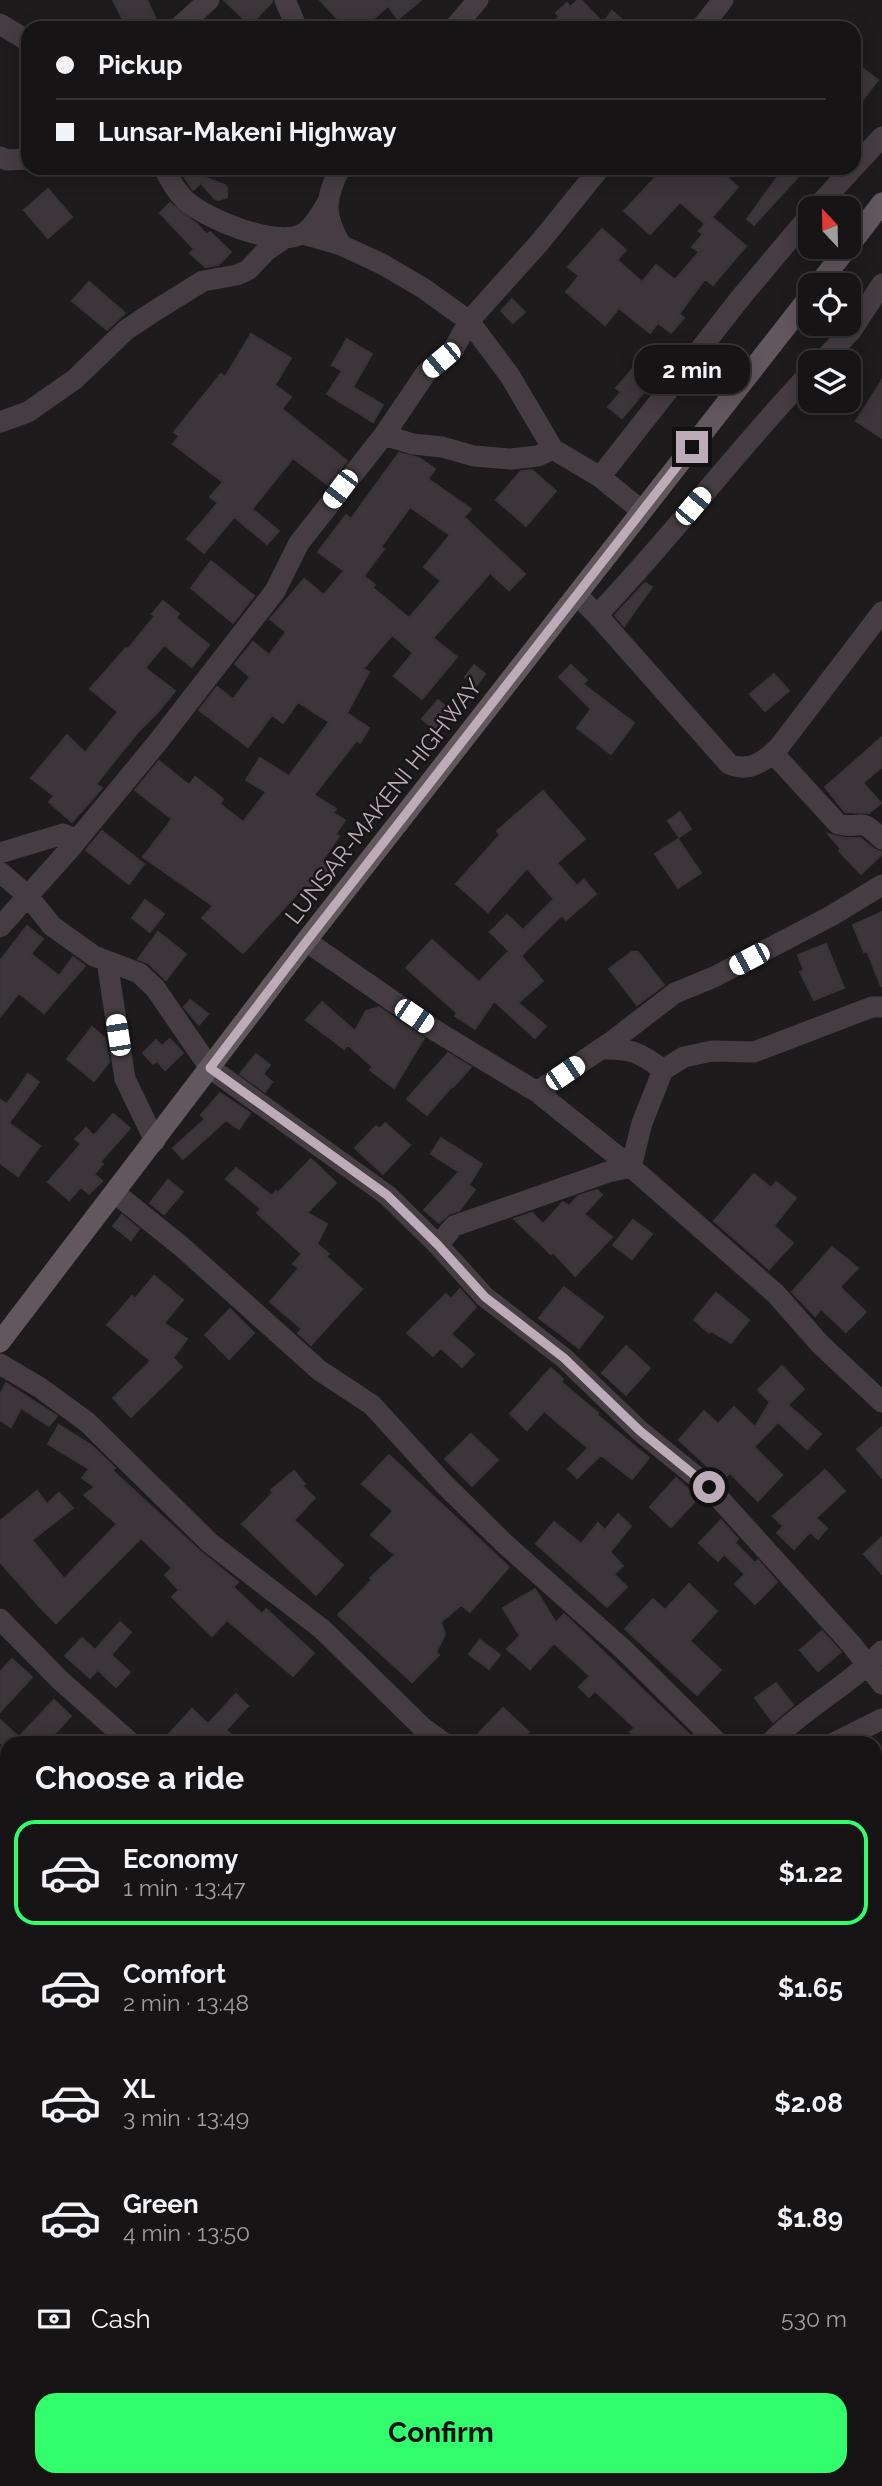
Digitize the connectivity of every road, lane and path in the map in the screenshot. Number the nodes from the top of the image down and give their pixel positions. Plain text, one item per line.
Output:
1 (209, 0) edge
2 (285, 0) edge
3 (478, 0) edge
4 (723, 0) edge
5 (186, 21) edge
6 (294, 21) edge
7 (460, 21) edge
8 (706, 21) edge
9 (0, 24) edge
10 (21, 37) edge
11 (882, 137) edge
12 (0, 157) edge
13 (21, 159) edge
14 (861, 159) edge
15 (167, 175) edge
16 (337, 175) edge
17 (594, 175) edge
18 (846, 175) edge
19 (827, 196) edge
20 (328, 200) junction
21 (882, 203) edge
22 (798, 229) edge
23 (861, 230) edge
24 (293, 236) junction
25 (341, 245) junction
26 (838, 259) edge
27 (827, 273) edge
28 (882, 284) edge
29 (798, 311) edge
30 (469, 321) junction
31 (833, 350) edge
32 (798, 386) edge
33 (0, 422) edge
34 (384, 435) junction
35 (553, 449) junction
36 (600, 477) junction
37 (642, 511) junction
38 (578, 596) junction
39 (597, 615) junction
40 (880, 618) edge
41 (773, 753) junction
42 (882, 839) edge
43 (77, 840) junction
44 (0, 853) edge
45 (0, 872) edge
46 (882, 885) edge
47 (28, 896) junction
48 (0, 927) edge
49 (306, 942) junction
50 (107, 961) junction
51 (882, 1007) edge
52 (601, 1049) junction
53 (210, 1068) junction
54 (663, 1070) junction
55 (537, 1092) junction
56 (155, 1141) junction
57 (631, 1167) junction
58 (115, 1193) junction
59 (438, 1245) junction
60 (0, 1342) edge
61 (0, 1364) edge
62 (882, 1402) edge
63 (0, 1619) edge
64 (875, 1658) edge
65 (882, 1684) edge
66 (882, 1719) edge
67 (123, 1736) edge
68 (434, 1736) edge
69 (712, 1736) edge
70 (778, 1736) edge
71 (848, 1736) edge

1 - 5 street
2 - 6 street
3 - 7 street
4 - 8 street
9 - 10 street
11 - 14 street
12 - 13 street
15 - 24 street
16 - 20 street
17 - 30 street
18 - 19 street
20 - 24 street
20 - 25 street
21 - 23 main road
22 - 36 street
24 - 25 street
24 - 33 street
25 - 30 street
26 - 27 main road
28 - 31 street
29 - 37 main road, LUNSAR-MAKENI HIGHWAY
30 - 34 street
30 - 35 street
32 - 39 street
34 - 35 street
34 - 43 street
35 - 36 street
36 - 37 street
37 - 38 main road, LUNSAR-MAKENI HIGHWAY
38 - 39 street
38 - 49 main road, LUNSAR-MAKENI HIGHWAY
39 - 41 street
40 - 41 street
41 - 42 street
43 - 44 street
43 - 47 street
45 - 47 street
46 - 52 street
47 - 48 street
47 - 50 street
49 - 53 main road, LUNSAR-MAKENI HIGHWAY
49 - 55 street
50 - 53 street
50 - 56 street
51 - 54 street
52 - 54 street
52 - 55 street
53 - 56 main road, LUNSAR-MAKENI HIGHWAY
53 - 59 street
54 - 57 street
55 - 57 street
56 - 58 main road, LUNSAR-MAKENI HIGHWAY
57 - 59 street
57 - 62 street
58 - 60 main road, LUNSAR-MAKENI HIGHWAY
58 - 69 street
59 - 64 street
61 - 68 street
63 - 67 street
64 - 65 street
64 - 70 street
66 - 71 street

